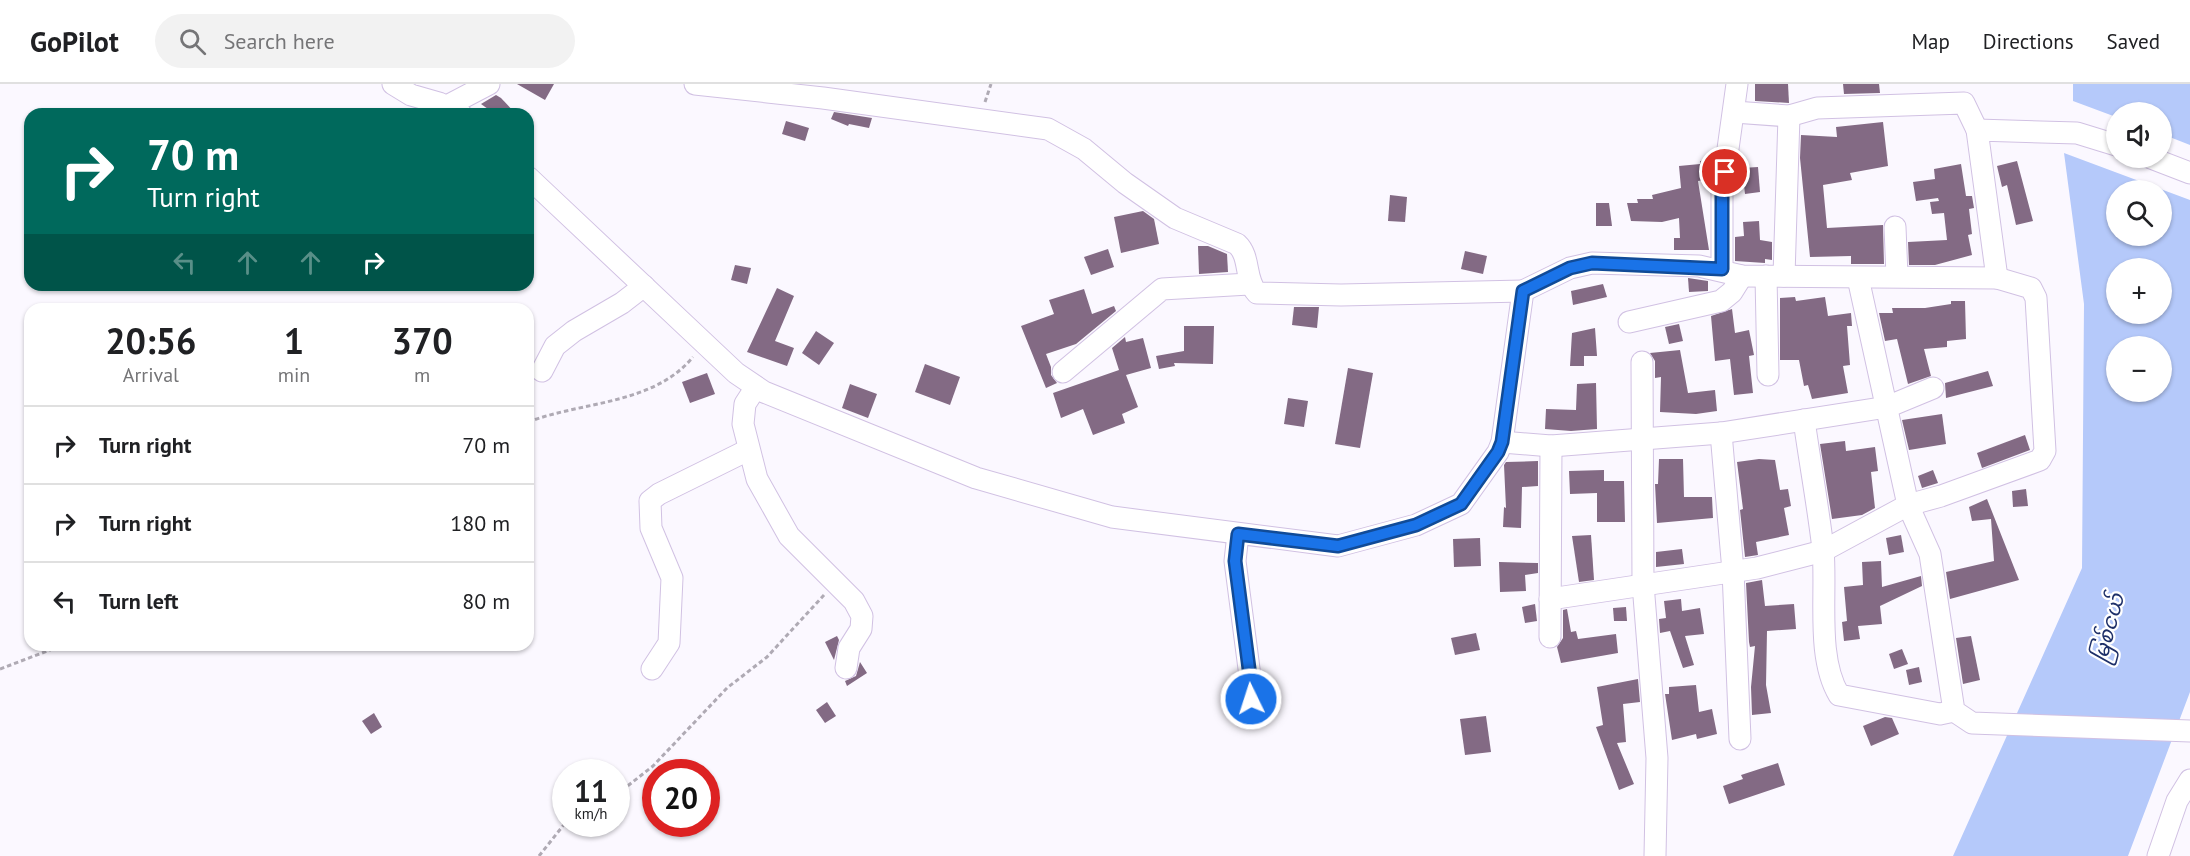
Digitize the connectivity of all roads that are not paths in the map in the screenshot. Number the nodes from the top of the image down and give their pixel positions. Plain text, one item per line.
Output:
1 (393, 84) edge
2 (489, 84) edge
3 (695, 84) edge
4 (1737, 84) edge
5 (448, 108) edge
6 (457, 108) edge
7 (1734, 112) junction
8 (1788, 116) junction
9 (1977, 130) junction
10 (2106, 142) edge
11 (2172, 166) edge
12 (2190, 173) edge
13 (534, 183) edge
14 (1895, 227) dead end
15 (1722, 269) junction
16 (1742, 276) junction
17 (1775, 276) junction
18 (1897, 276) junction
19 (1858, 278) junction
20 (1997, 278) junction
21 (1250, 284) junction
22 (644, 286) junction
23 (1523, 291) junction
24 (1629, 322) dead end
25 (1641, 362) dead end
26 (542, 371) dead end
27 (1063, 372) dead end
28 (1768, 375) dead end
29 (756, 387) junction
30 (1933, 388) dead end
31 (1887, 407) junction
32 (1804, 420) junction
33 (1721, 433) junction
34 (1641, 440) junction
35 (1502, 442) junction
36 (1551, 446) junction
37 (748, 450) junction
38 (1908, 505) junction
39 (1238, 534) junction
40 (1823, 551) junction
41 (1733, 571) junction
42 (1643, 584) junction
43 (1550, 599) junction
44 (1550, 637) dead end
45 (846, 668) dead end
46 (652, 669) dead end
47 (1251, 699) dead end
48 (1963, 717) junction
49 (2190, 731) edge
50 (1740, 739) dead end
51 (2190, 780) edge
52 (1655, 856) edge
53 (2158, 856) edge

1 - 5 street
2 - 6 street
3 - 21 street
4 - 7 street
7 - 8 street
7 - 15 street
8 - 9 street
8 - 17 street
9 - 10 street
9 - 20 street
11 - 12 street
13 - 22 street
14 - 18 street
15 - 16 street
15 - 23 street
16 - 17 street
16 - 24 street
17 - 19 street
17 - 28 street
18 - 19 street
18 - 20 street
19 - 31 street
20 - 38 street
21 - 23 street
21 - 27 street
22 - 26 street
22 - 29 street
23 - 35 street
25 - 34 street
29 - 37 street
29 - 39 street
30 - 31 street
31 - 32 street
31 - 38 street
32 - 33 street
32 - 40 street
33 - 34 street
33 - 41 street
34 - 36 street
34 - 42 street
35 - 36 street
35 - 39 street
36 - 43 street
37 - 45 street
37 - 46 street
38 - 40 street
38 - 48 street
39 - 47 street
40 - 41 street
40 - 48 street
41 - 42 street
41 - 50 street
42 - 43 street
42 - 52 street
43 - 44 street
48 - 49 street
51 - 53 street

